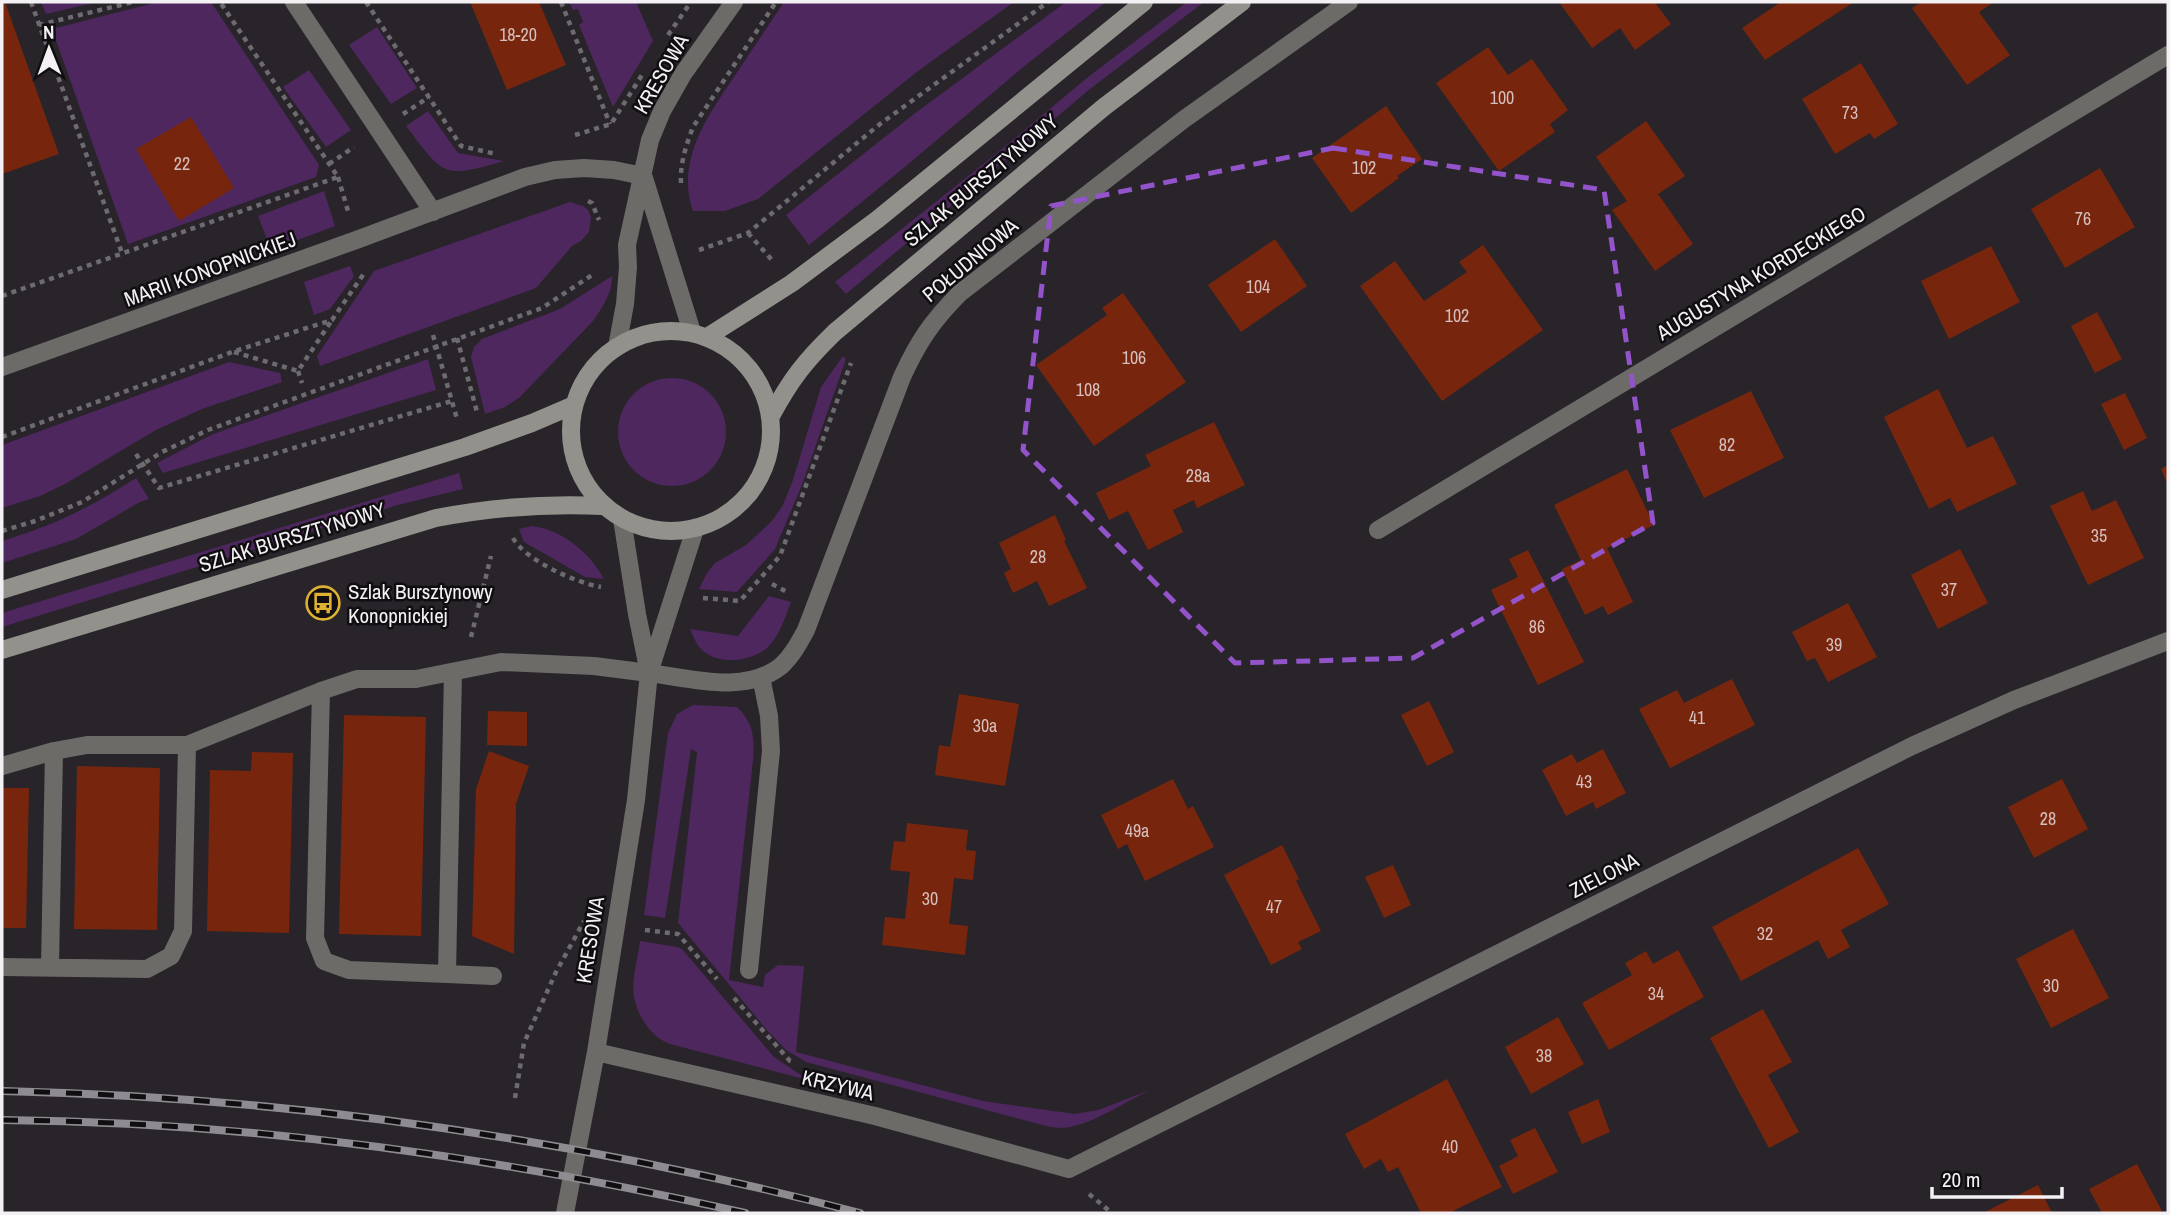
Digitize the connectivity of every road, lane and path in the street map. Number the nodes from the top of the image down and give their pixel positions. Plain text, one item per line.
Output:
1 (31, 2) edge
2 (134, 2) edge
3 (220, 2) edge
4 (294, 2) edge
5 (366, 2) edge
6 (561, 2) edge
7 (691, 2) edge
8 (734, 2) edge
9 (776, 2) edge
10 (1048, 2) edge
11 (1144, 2) edge
12 (1242, 2) edge
13 (1349, 2) edge
14 (39, 25) junction
15 (661, 46) dead end
16 (2168, 55) edge
17 (647, 68) dead end
18 (429, 97) junction
19 (399, 117) dead end
20 (610, 124) junction
21 (570, 136) dead end
22 (358, 145) dead end
23 (503, 156) dead end
24 (329, 164) junction
25 (643, 176) junction
26 (338, 177) junction
27 (681, 185) dead end
28 (584, 198) dead end
29 (433, 212) junction
30 (352, 221) dead end
31 (600, 225) dead end
32 (748, 233) junction
33 (122, 253) junction
34 (688, 255) dead end
35 (369, 265) dead end
36 (778, 266) dead end
37 (599, 271) dead end
38 (2, 296) edge
39 (332, 320) junction
40 (433, 335) dead end
41 (699, 335) junction
42 (457, 338) junction
43 (437, 346) junction
44 (617, 346) junction
45 (232, 352) junction
46 (854, 354) dead end
47 (2, 367) edge
48 (298, 371) junction
49 (302, 383) dead end
50 (452, 401) junction
51 (573, 405) junction
52 (771, 416) junction
53 (480, 422) dead end
54 (461, 430) dead end
55 (2, 437) edge
56 (136, 454) dead end
57 (143, 464) junction
58 (603, 506) junction
59 (622, 519) junction
60 (695, 529) junction
61 (510, 530) dead end
62 (1378, 530) dead end
63 (2, 531) edge
64 (491, 556) dead end
65 (611, 588) dead end
66 (2, 590) edge
67 (693, 597) dead end
68 (2168, 641) edge
69 (2, 650) edge
70 (453, 672) junction
71 (649, 673) junction
72 (761, 677) junction
73 (321, 691) junction
74 (187, 745) junction
75 (54, 751) junction
76 (2, 766) edge
77 (615, 926) junction
78 (2, 967) edge
79 (50, 967) junction
80 (749, 970) dead end
81 (447, 974) junction
82 (493, 976) dead end
83 (722, 984) dead end
84 (730, 994) dead end
85 (596, 1052) junction
86 (798, 1064) dead end
87 (514, 1098) dead end
88 (1069, 1169) joint
89 (565, 1213) edge

1 - 14 path
2 - 14 path
3 - 24 path
4 - 29 street
5 - 18 path
6 - 20 path
7 - 15 path
8 - 25 street, KRESOWA
9 - 27 path
10 - 32 path
11 - 41 main road, SZLAK BURSZTYNOWY
12 - 52 main road, SZLAK BURSZTYNOWY
13 - 72 street, POŁUDNIOWA
14 - 33 path
16 - 62 street, AUGUSTYNA KORDECKIEGO
17 - 20 path
18 - 19 path
18 - 23 path
20 - 21 path
22 - 24 path
24 - 26 path
25 - 29 street, MARII KONOPNICKIEJ
25 - 41 street, KRESOWA
25 - 44 street, KRESOWA
26 - 30 path
26 - 33 path
28 - 31 path
29 - 47 street, MARII KONOPNICKIEJ
32 - 34 path
32 - 36 path
33 - 38 path
35 - 39 path
37 - 42 path
39 - 45 path
39 - 48 path
40 - 43 path
41 - 44 main road
41 - 52 main road
42 - 43 path
42 - 53 path
43 - 50 path
43 - 57 path
44 - 51 main road
45 - 48 path
45 - 55 path
46 - 67 path
48 - 49 path
50 - 54 path
50 - 57 path
51 - 58 main road
51 - 66 main road, SZLAK BURSZTYNOWY
52 - 60 main road
56 - 57 path
57 - 63 path
58 - 59 main road
58 - 69 main road, SZLAK BURSZTYNOWY
59 - 60 main road
59 - 71 street
60 - 71 street
61 - 65 path
64 - 70 path
68 - 88 street, ZIELONA
70 - 71 street, POŁUDNIOWA
70 - 73 street, POŁUDNIOWA
70 - 81 street
71 - 72 street, POŁUDNIOWA
71 - 77 street, KRESOWA
72 - 80 street
73 - 74 street, POŁUDNIOWA
73 - 81 street
74 - 75 street
74 - 79 street
75 - 76 street
75 - 79 street
77 - 83 path
77 - 85 street, KRESOWA
77 - 87 path
78 - 79 street
81 - 82 street
84 - 86 path
85 - 88 street, KRZYWA
85 - 89 street, KRESOWA

